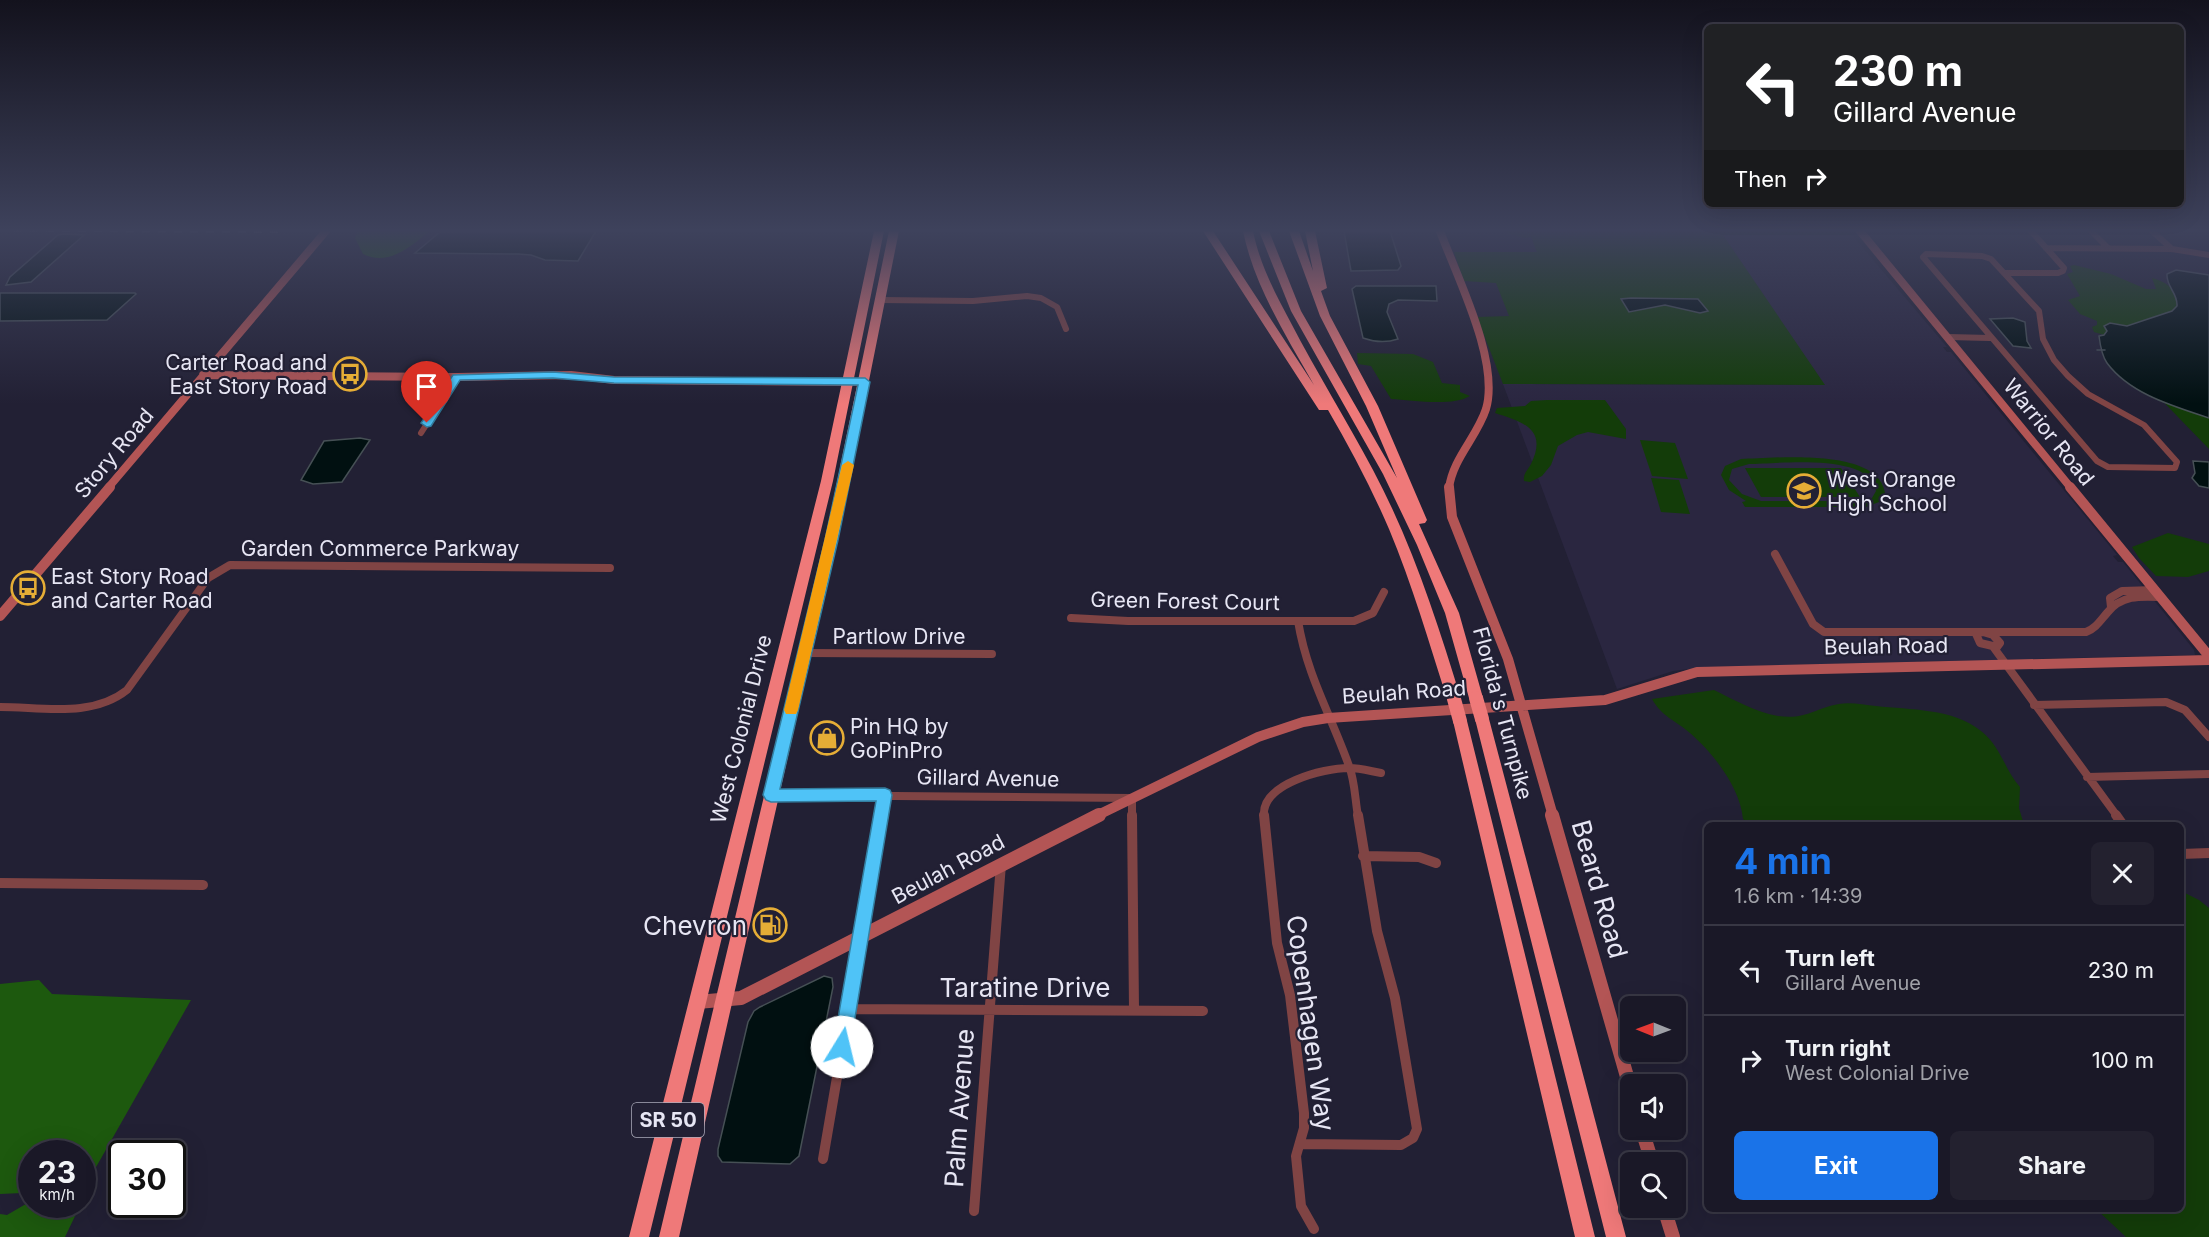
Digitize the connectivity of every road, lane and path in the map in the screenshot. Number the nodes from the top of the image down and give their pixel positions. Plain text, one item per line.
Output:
1 (277, 289) edge
2 (868, 289) edge
3 (883, 289) edge
4 (1245, 289) edge
5 (1267, 289) edge
6 (1268, 289) edge
7 (1286, 289) edge
8 (1315, 289) edge
9 (1323, 289) edge
10 (1461, 289) edge
11 (1907, 289) edge
12 (1949, 289) edge
13 (2018, 289) edge
14 (1270, 294) junction
15 (867, 295) junction
16 (881, 300) junction
17 (877, 318) junction
18 (1066, 329) dead end
19 (1947, 337) junction
20 (1990, 338) junction
21 (1347, 360) junction
22 (203, 375) junction
23 (457, 377) junction
24 (848, 382) junction
25 (865, 382) junction
26 (421, 433) dead end
27 (822, 500) junction
28 (831, 540) junction
29 (1774, 554) dead end
30 (610, 568) dead end
31 (806, 568) junction
32 (1384, 592) dead end
33 (2157, 593) junction
34 (817, 602) junction
35 (1452, 613) junction
36 (0, 616) edge
37 (1071, 618) dead end
38 (1298, 621) junction
39 (1431, 624) junction
40 (1982, 632) junction
41 (805, 653) junction
42 (992, 654) dead end
43 (2209, 658) edge
44 (2005, 664) junction
45 (1521, 705) junction
46 (2034, 705) junction
47 (0, 707) edge
48 (1328, 718) junction
49 (766, 730) junction
50 (2209, 737) edge
51 (1350, 768) junction
52 (1381, 773) dead end
53 (2209, 774) edge
54 (2087, 777) junction
55 (771, 795) junction
56 (885, 795) junction
57 (1132, 798) junction
58 (2120, 822) edge
59 (2209, 853) edge
60 (2184, 854) edge
61 (1364, 856) junction
62 (1436, 863) dead end
63 (1001, 864) junction
64 (0, 883) edge
65 (203, 885) dead end
66 (859, 939) junction
67 (724, 1000) junction
68 (698, 1002) junction
69 (848, 1009) junction
70 (1134, 1010) junction
71 (989, 1011) junction
72 (1203, 1011) dead end
73 (1626, 1074) edge
74 (1300, 1144) junction
75 (823, 1159) dead end
76 (974, 1211) dead end
77 (1667, 1218) edge
78 (1314, 1229) dead end
79 (639, 1237) edge
80 (669, 1237) edge
81 (1585, 1237) edge
82 (1616, 1237) edge
83 (1673, 1237) edge

1 - 22 street, Story Road
2 - 15 highway, West Colonial Drive / SR 50
3 - 16 highway, West Colonial Drive / SR 50
4 - 39 highway
5 - 14 highway
6 - 14 highway, Florida's Turnpike
7 - 35 highway, Florida's Turnpike
8 - 21 highway
9 - 21 highway
10 - 45 street, Beard Road
11 - 19 street, Warrior Road
12 - 20 street
13 - 20 street
14 - 39 highway, Florida's Turnpike
15 - 16 highway
15 - 17 highway
15 - 24 highway, West Colonial Drive / SR 50
16 - 17 highway, West Colonial Drive / SR 50
16 - 18 street
17 - 25 highway, West Colonial Drive / SR 50
19 - 20 street
19 - 33 street, Warrior Road
21 - 35 highway
22 - 23 street
22 - 36 street, Story Road
23 - 24 street
23 - 26 street
24 - 25 street
24 - 27 highway, West Colonial Drive / SR 50
25 - 28 highway, West Colonial Drive / SR 50
27 - 28 highway
27 - 31 highway, West Colonial Drive / SR 50
28 - 34 highway, West Colonial Drive / SR 50
29 - 40 street
30 - 47 street, Garden Commerce Parkway
31 - 34 highway
31 - 49 highway, West Colonial Drive / SR 50
32 - 38 street, Green Forest Court
33 - 40 street
33 - 43 street, Warrior Road
34 - 41 highway, West Colonial Drive / SR 50
35 - 82 highway, Florida's Turnpike, bridge
37 - 38 street, Green Forest Court
38 - 48 street, Copenhagen Way
39 - 81 highway, Florida's Turnpike, bridge
40 - 44 street
41 - 42 street, Partlow Drive
41 - 55 highway, West Colonial Drive / SR 50
43 - 44 street, Beulah Road
44 - 45 street, Beulah Road
44 - 46 street
45 - 48 street, Beulah Road
45 - 73 street, Beard Road
46 - 50 street
46 - 54 street
48 - 51 street, Copenhagen Way
48 - 57 street, Beulah Road
49 - 55 highway
49 - 68 highway, West Colonial Drive / SR 50
51 - 52 street
51 - 61 street, Copenhagen Way
51 - 74 street, Copenhagen Way
53 - 54 street
54 - 58 street
55 - 56 street, Gillard Avenue
55 - 67 highway, West Colonial Drive / SR 50
56 - 57 street, Gillard Avenue
56 - 66 street
57 - 63 street, Beulah Road
57 - 70 street
59 - 60 street
61 - 62 street
61 - 74 street, Copenhagen Way
63 - 66 street, Beulah Road
63 - 71 street, Palm Avenue
64 - 65 street
66 - 67 street, Beulah Road
66 - 69 street
67 - 68 street, Beulah Road
67 - 80 highway, West Colonial Drive / SR 50
68 - 79 highway, West Colonial Drive / SR 50
69 - 71 street, Taratine Drive
69 - 75 street
70 - 71 street, Taratine Drive
70 - 72 street, Taratine Drive
71 - 76 street, Palm Avenue
74 - 78 street
77 - 83 street

